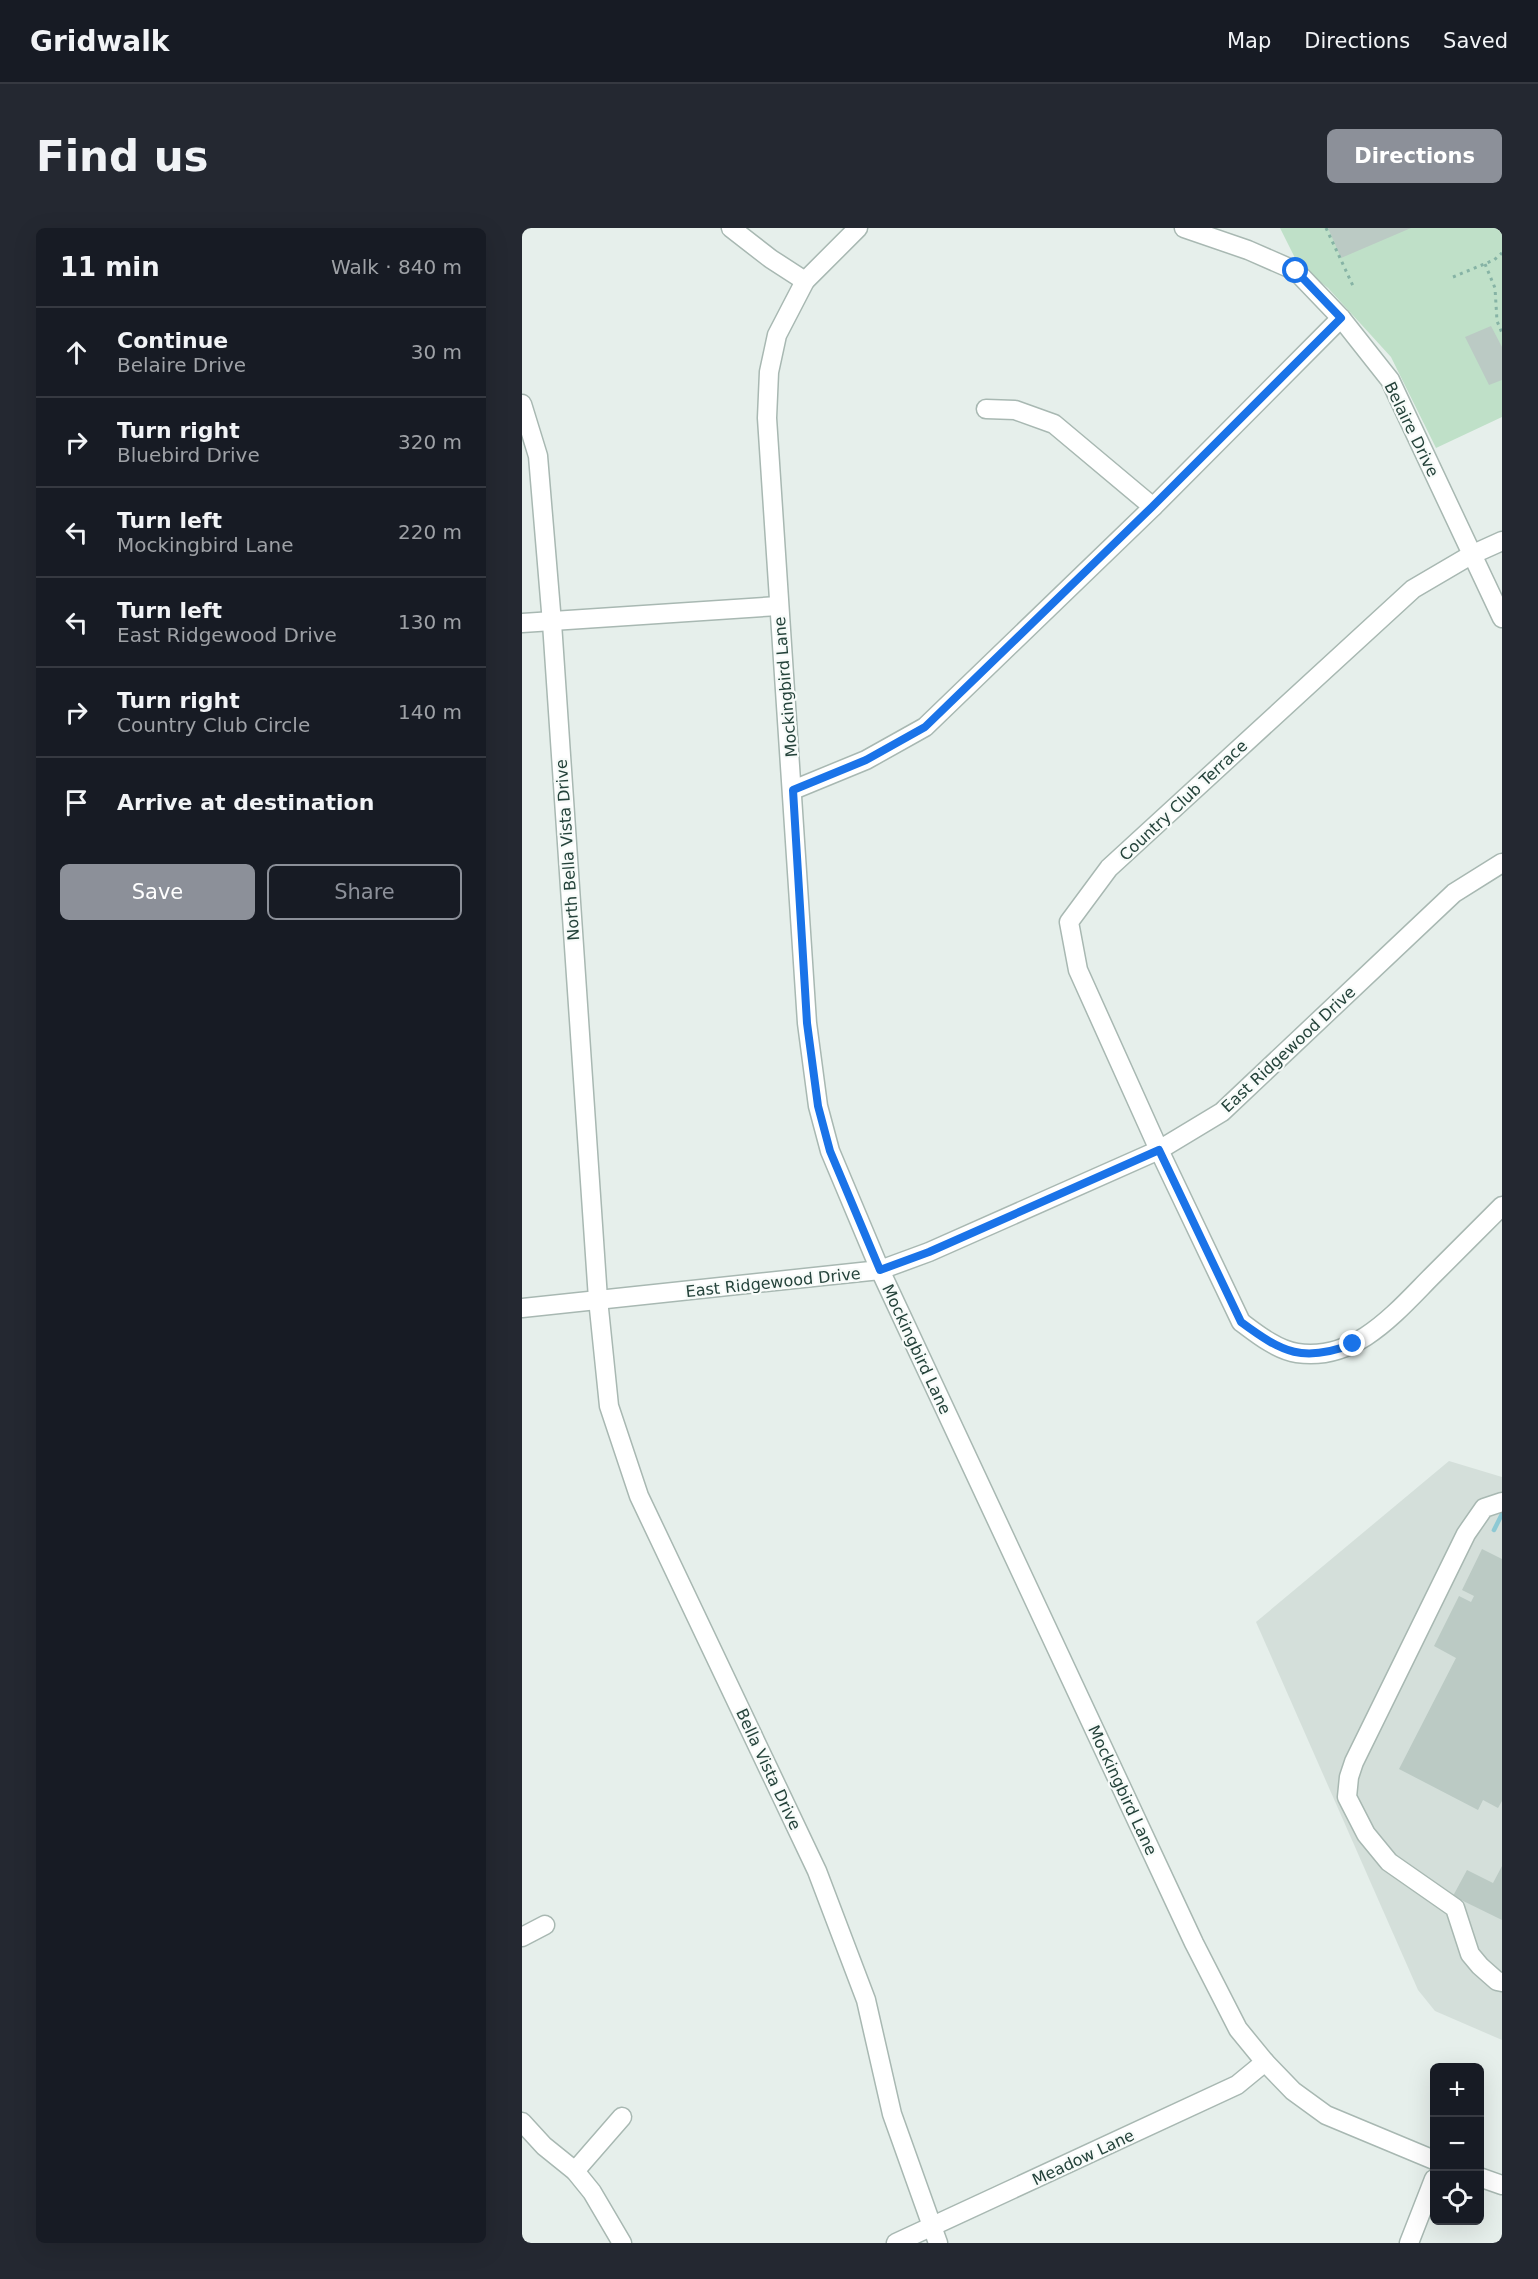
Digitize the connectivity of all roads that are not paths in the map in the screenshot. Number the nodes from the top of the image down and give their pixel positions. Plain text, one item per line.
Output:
1 (731, 228) edge
2 (858, 228) edge
3 (1184, 228) edge
4 (805, 281) junction
5 (1341, 318) junction
6 (522, 406) edge
7 (986, 409) dead end
8 (1152, 507) junction
9 (1502, 541) edge
10 (1471, 555) junction
11 (778, 606) junction
12 (1502, 618) edge
13 (522, 623) edge
14 (552, 623) junction
15 (793, 790) junction
16 (1502, 863) edge
17 (1159, 1150) junction
18 (1502, 1206) edge
19 (880, 1270) junction
20 (598, 1299) junction
21 (522, 1308) edge
22 (1502, 1502) edge
23 (545, 1925) dead end
24 (522, 1937) edge
25 (1502, 1982) edge
26 (1266, 2062) junction
27 (622, 2117) dead end
28 (522, 2122) edge
29 (1430, 2158) edge
30 (575, 2171) junction
31 (1484, 2179) edge
32 (1502, 2185) edge
33 (1430, 2189) edge
34 (934, 2236) edge
35 (622, 2243) edge
36 (896, 2243) edge
37 (1409, 2243) edge

1 - 4 street
2 - 4 street, Mockingbird Lane
3 - 5 street, Belaire Drive
4 - 11 street, Mockingbird Lane
5 - 8 street
5 - 10 street, Belaire Drive
6 - 14 street, North Bella Vista Drive
7 - 8 street
8 - 15 street
9 - 10 street, Country Club Terrace
10 - 12 street, Belaire Drive
10 - 17 street, Country Club Terrace
11 - 14 street
11 - 15 street, Mockingbird Lane
13 - 14 street
14 - 20 street, North Bella Vista Drive
15 - 19 street, Mockingbird Lane
16 - 17 street, East Ridgewood Drive
17 - 18 street, Country Club Terrace
17 - 19 street, East Ridgewood Drive
19 - 20 street, East Ridgewood Drive
19 - 26 street, Mockingbird Lane
20 - 21 street, East Ridgewood Drive
20 - 34 street, Bella Vista Drive
22 - 25 street
23 - 24 street
26 - 29 street, Mockingbird Lane
26 - 34 street, Meadow Lane
27 - 30 street
28 - 30 street
30 - 35 street
31 - 32 street
33 - 37 street
34 - 36 street, Meadow Lane

